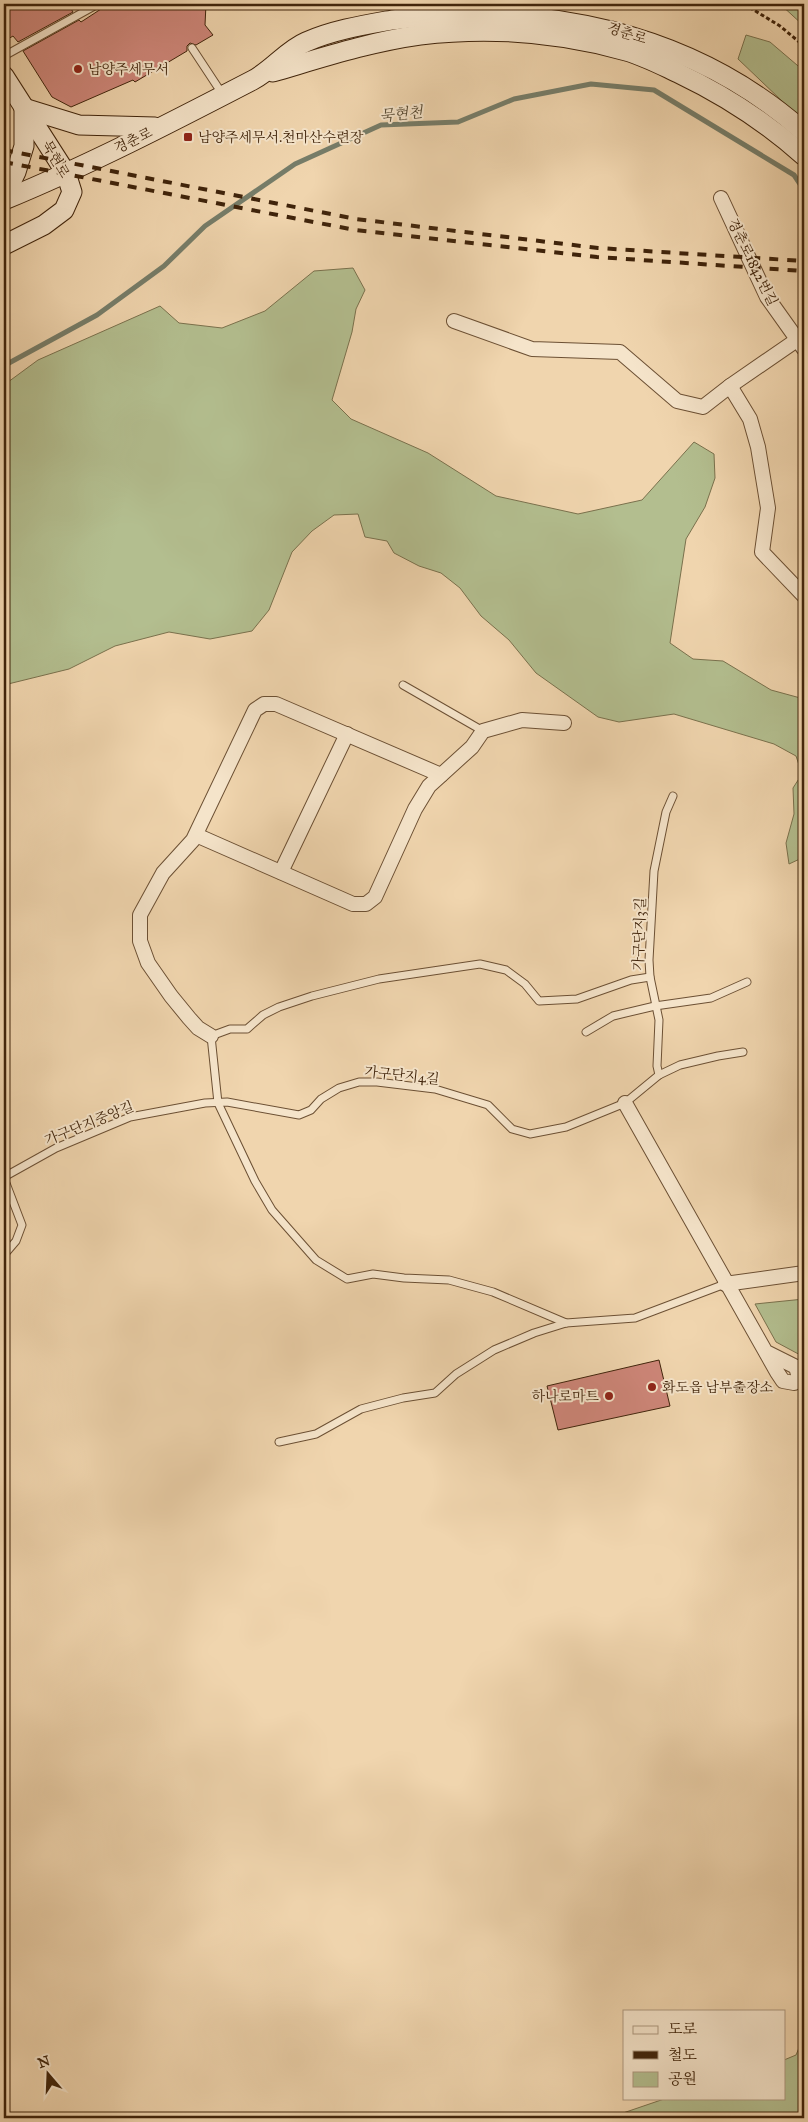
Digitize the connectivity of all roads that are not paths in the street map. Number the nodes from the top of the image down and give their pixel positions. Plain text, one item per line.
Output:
1 (98, 4) edge
2 (192, 48) dead end
3 (4, 56) edge
4 (4, 76) edge
5 (260, 76) junction
6 (223, 95) junction
7 (24, 108) junction
8 (158, 127) junction
9 (804, 132) edge
10 (804, 156) edge
11 (66, 173) junction
12 (721, 198) dead end
13 (4, 199) edge
14 (4, 244) edge
15 (454, 321) dead end
16 (802, 341) edge
17 (730, 386) junction
18 (804, 596) edge
19 (403, 685) dead end
20 (564, 724) dead end
21 (483, 731) junction
22 (347, 734) junction
23 (441, 774) junction
24 (673, 796) dead end
25 (196, 835) junction
26 (281, 872) junction
27 (650, 977) junction
28 (748, 982) dead end
29 (655, 1006) junction
30 (586, 1032) dead end
31 (211, 1036) junction
32 (743, 1052) dead end
33 (659, 1075) junction
34 (218, 1102) junction
35 (624, 1103) junction
36 (4, 1177) edge
37 (4, 1255) edge
38 (804, 1273) edge
39 (725, 1284) junction
40 (566, 1323) junction
41 (766, 1352) dead end
42 (279, 1442) dead end

1 - 3 lane
2 - 6 lane
4 - 7 street, 묵현로
5 - 6 street, 경춘로
5 - 9 street, 경춘로
5 - 10 street, 경춘로
6 - 8 street, 경춘로
7 - 8 street
7 - 11 street, 묵현로
7 - 13 street
8 - 11 street, 경춘로
11 - 13 street, 경춘로
11 - 14 street, 묵현로
12 - 16 street, 경춘로1842번길
15 - 17 street
16 - 17 street
17 - 18 street
19 - 21 lane
20 - 21 street
21 - 23 street
22 - 23 street
22 - 25 street
22 - 26 street
23 - 26 street
24 - 27 lane, 가구단지3길
25 - 26 street
25 - 31 street
27 - 29 lane, 가구단지3길
27 - 31 lane
28 - 29 lane
29 - 30 lane
29 - 33 lane, 가구단지3길
31 - 34 lane
32 - 33 lane, 가구단지4길
33 - 35 lane, 가구단지4길
34 - 35 lane, 가구단지4길
34 - 36 lane, 가구단지중앙길
34 - 40 lane
35 - 39 street
36 - 37 lane
38 - 39 street
39 - 40 lane
39 - 41 street
40 - 42 lane

